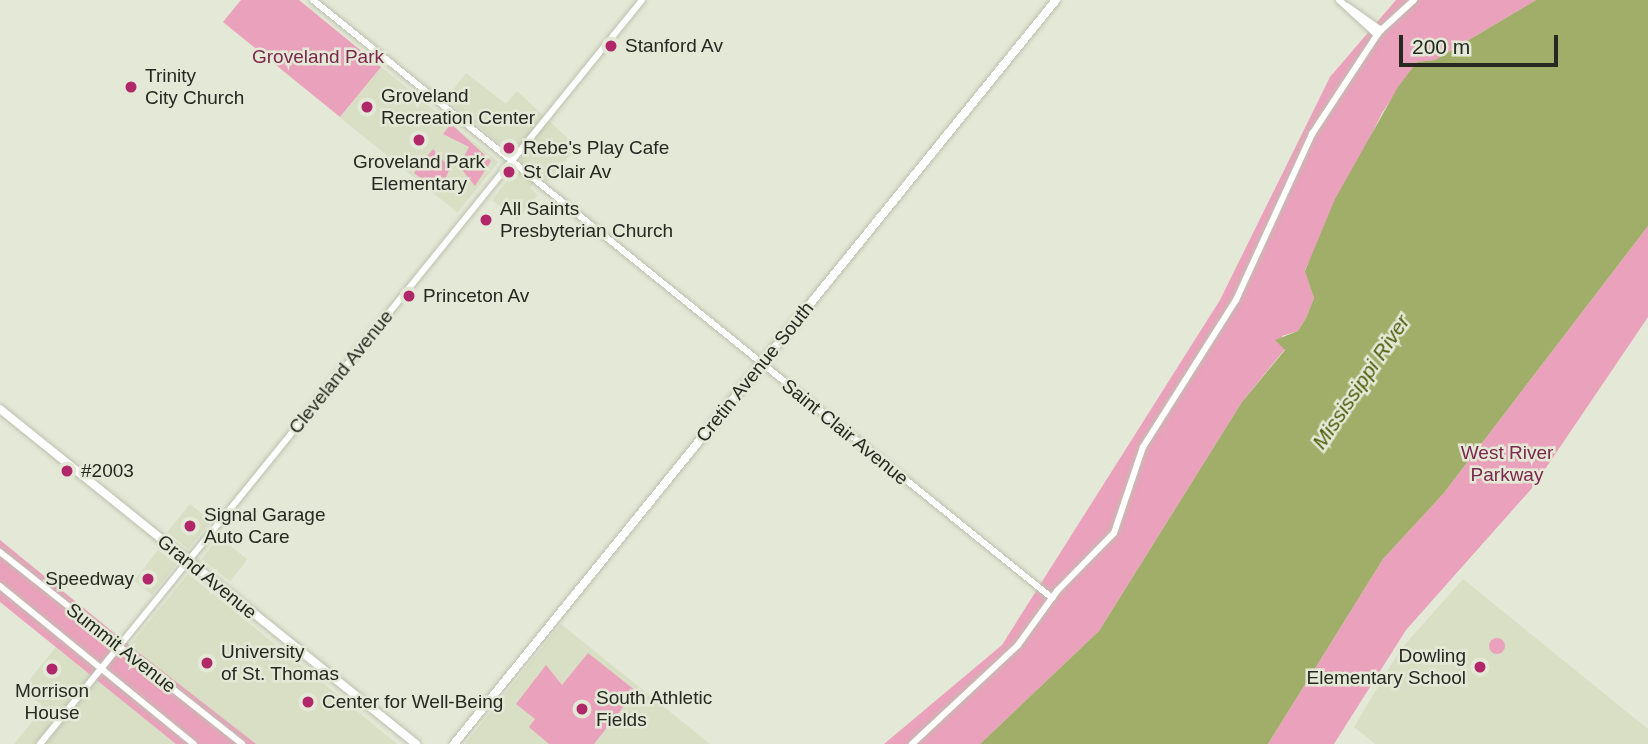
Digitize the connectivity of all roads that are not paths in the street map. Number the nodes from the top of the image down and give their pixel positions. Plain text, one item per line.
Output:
1 (313, 0) edge
2 (642, 0) edge
3 (1056, 0) edge
4 (1339, 0) edge
5 (1414, 0) edge
6 (1379, 32) junction
7 (511, 163) junction
8 (761, 365) junction
9 (0, 409) edge
10 (0, 552) edge
11 (187, 562) junction
12 (0, 586) edge
13 (1052, 598) junction
14 (119, 647) junction
15 (102, 668) junction
16 (40, 744) edge
17 (194, 744) edge
18 (242, 744) edge
19 (416, 744) edge
20 (454, 744) edge
21 (912, 744) edge

1 - 7 street, Saint Clair Avenue
2 - 7 street, Cleveland Avenue
3 - 8 main road, Cretin Avenue South
4 - 6 street
5 - 6 street
6 - 13 street
7 - 8 street, Saint Clair Avenue
7 - 11 street, Cleveland Avenue
8 - 13 street, Saint Clair Avenue
8 - 20 main road, Cretin Avenue South
9 - 11 main road, Grand Avenue
10 - 14 street, Summit Avenue
11 - 14 street, Cleveland Avenue
11 - 19 main road, Grand Avenue
12 - 15 street, Summit Avenue
13 - 21 street
14 - 15 street, Cleveland Avenue
14 - 18 street, Summit Avenue
15 - 16 street, Cleveland Avenue
15 - 17 street, Summit Avenue

